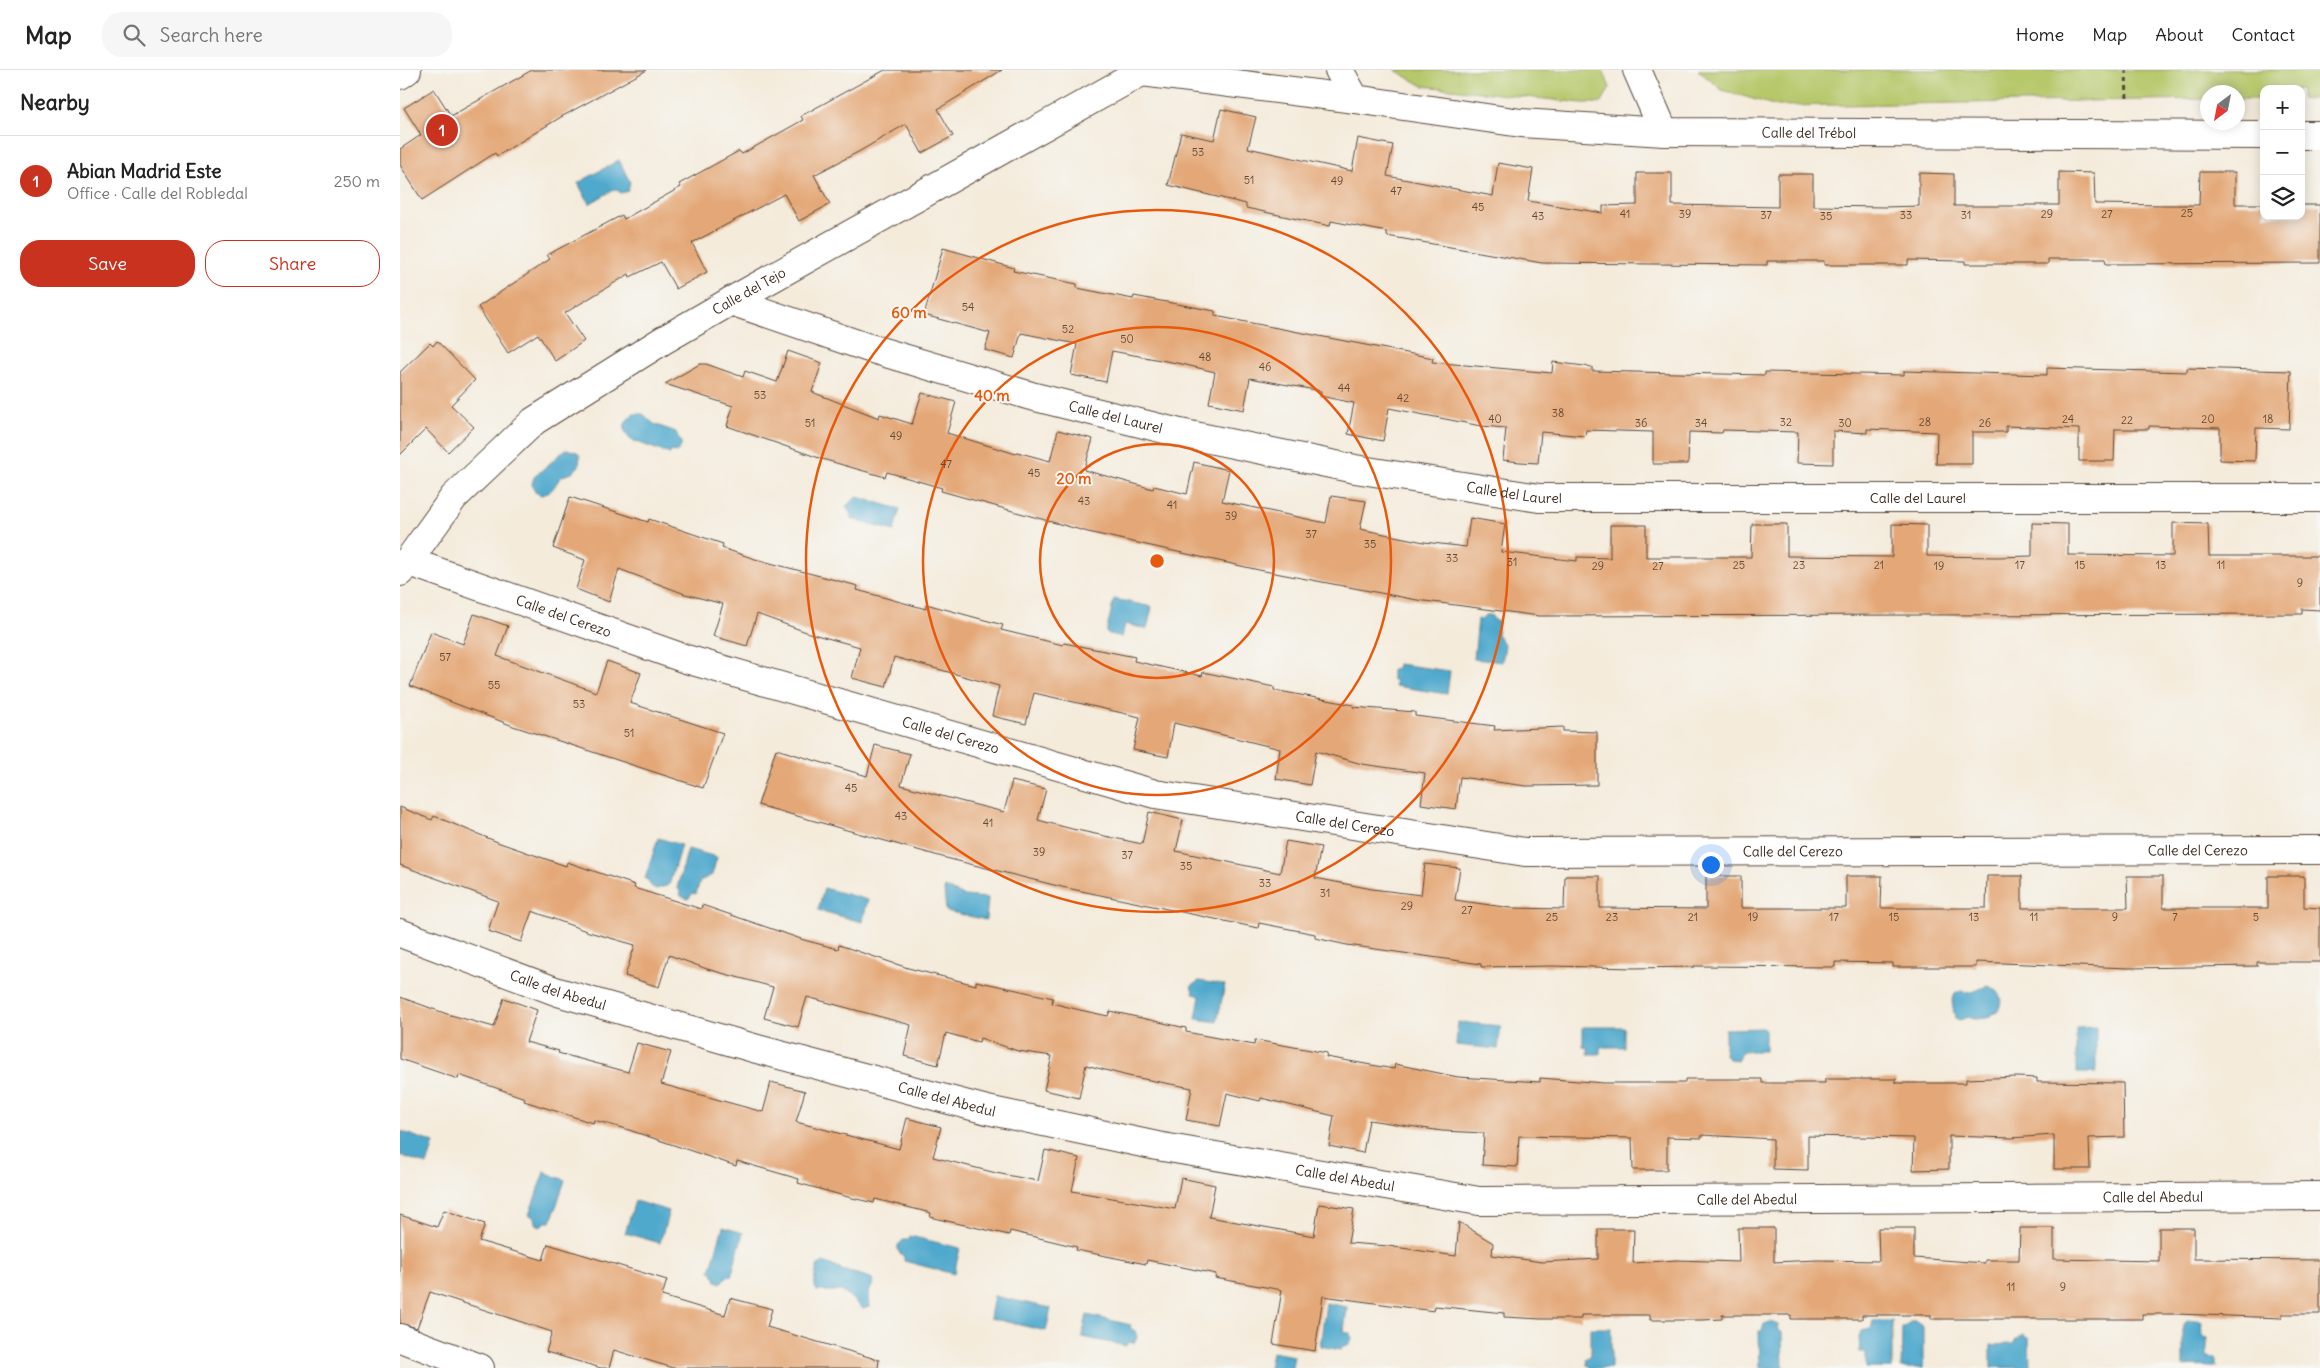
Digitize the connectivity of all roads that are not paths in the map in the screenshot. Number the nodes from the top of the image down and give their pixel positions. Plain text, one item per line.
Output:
1 (407, 70) edge
2 (1339, 70) edge
3 (1637, 70) edge
4 (1143, 71) edge
5 (400, 75) edge
6 (1354, 99) junction
7 (1664, 132) junction
8 (2260, 135) edge
9 (2305, 135) edge
10 (2320, 135) edge
11 (731, 300) junction
12 (2320, 498) edge
13 (403, 566) edge
14 (2320, 850) edge
15 (400, 933) edge
16 (2320, 1196) edge
17 (400, 1338) edge
18 (480, 1368) edge

1 - 5 street
2 - 6 street
3 - 7 street
4 - 6 street, Calle del Trébol
4 - 11 street, Calle del Tejo
6 - 7 street, Calle del Trébol
7 - 8 street, Calle del Trébol
9 - 10 street
11 - 12 street, Calle del Laurel
11 - 13 street, Calle del Tejo
13 - 14 street, Calle del Cerezo
15 - 16 street, Calle del Abedul
17 - 18 street

